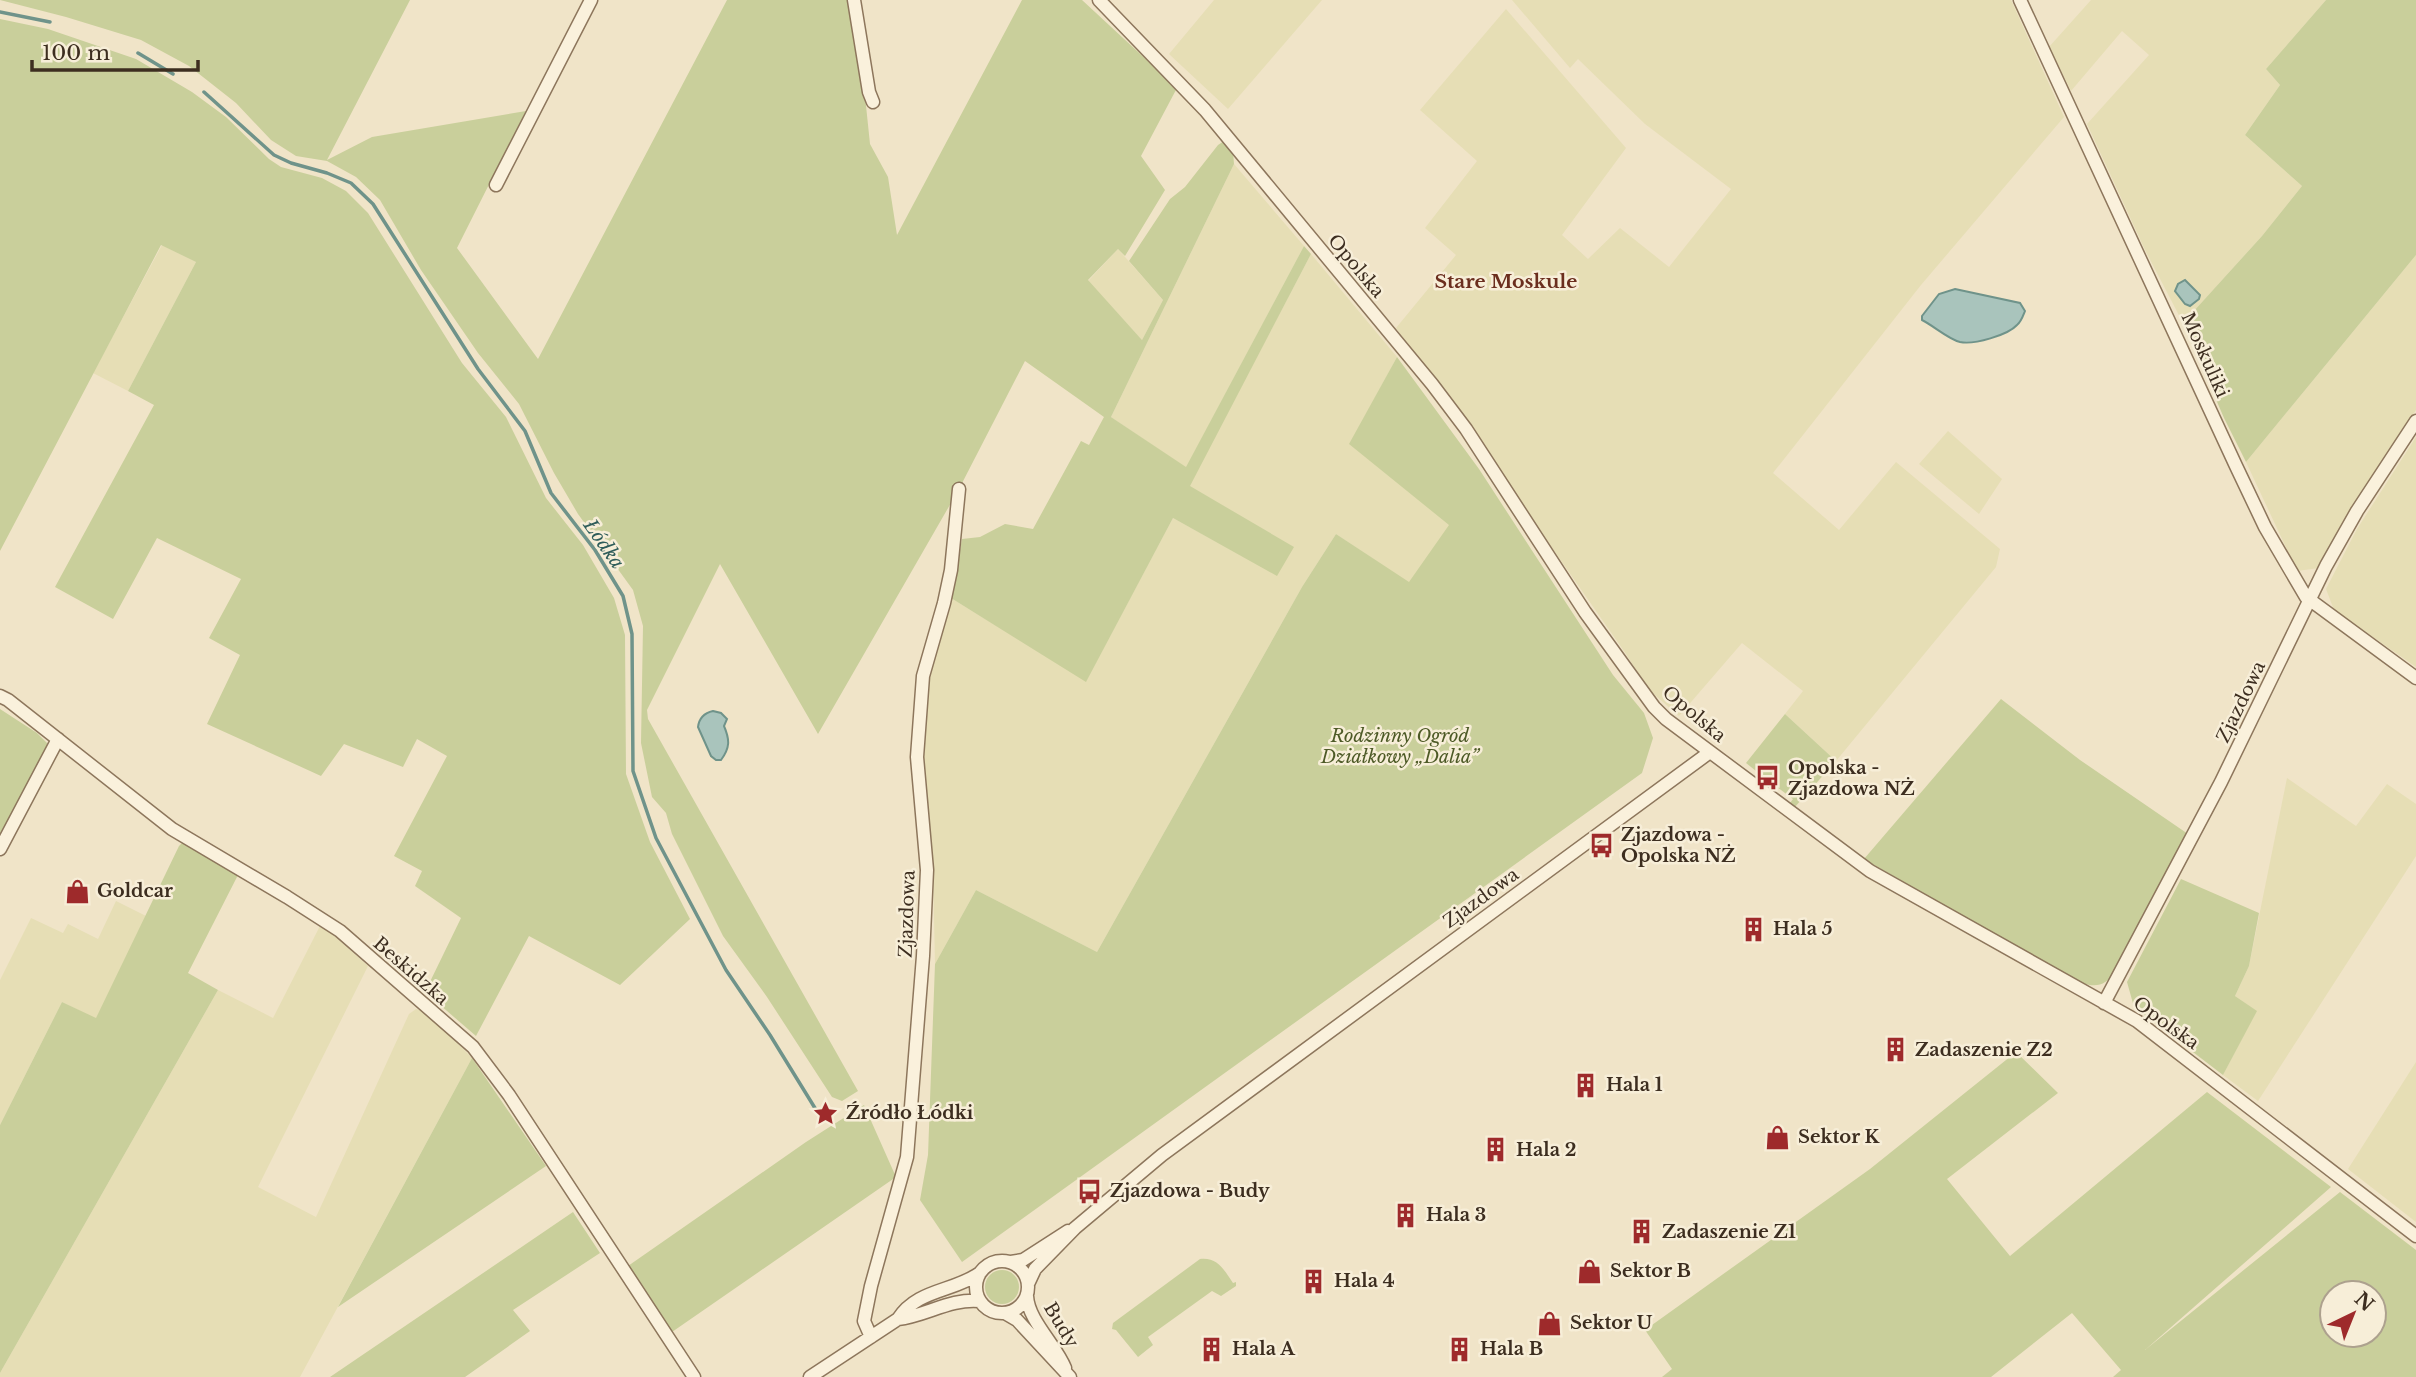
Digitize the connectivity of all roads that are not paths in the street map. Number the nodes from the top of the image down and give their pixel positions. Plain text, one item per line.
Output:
1 (591, 0) edge
2 (854, 0) edge
3 (1099, 0) edge
4 (2020, 0) edge
5 (873, 102) dead end
6 (496, 185) dead end
7 (2416, 421) edge
8 (959, 489) dead end
9 (2310, 600) junction
10 (2416, 678) edge
11 (0, 696) edge
12 (58, 739) junction
13 (1710, 752) junction
14 (0, 849) edge
15 (2104, 1003) junction
16 (1075, 1228) junction
17 (2416, 1236) edge
18 (1011, 1262) junction
19 (980, 1273) junction
20 (1028, 1290) junction
21 (980, 1301) junction
22 (1005, 1313) junction
23 (898, 1319) junction
24 (871, 1337) junction
25 (1069, 1374) edge
26 (694, 1377) edge
27 (810, 1377) edge

1 - 6 street
2 - 5 street
3 - 13 street, Opolska
4 - 9 street, Moskuliki
7 - 9 street, Zjazdowa
8 - 24 street, Zjazdowa
9 - 10 street, Moskuliki
9 - 15 street, Zjazdowa
11 - 12 street, Beskidzka
12 - 14 street
12 - 26 street, Beskidzka
13 - 15 street, Opolska
13 - 16 street, Zjazdowa
15 - 17 street, Opolska
16 - 18 street, Zjazdowa
16 - 20 street, Zjazdowa
18 - 19 street
18 - 20 street
19 - 21 street
19 - 23 street
20 - 22 street
20 - 25 street, Budy
21 - 22 street
21 - 23 street
22 - 25 street, Budy
23 - 24 street
24 - 27 street

